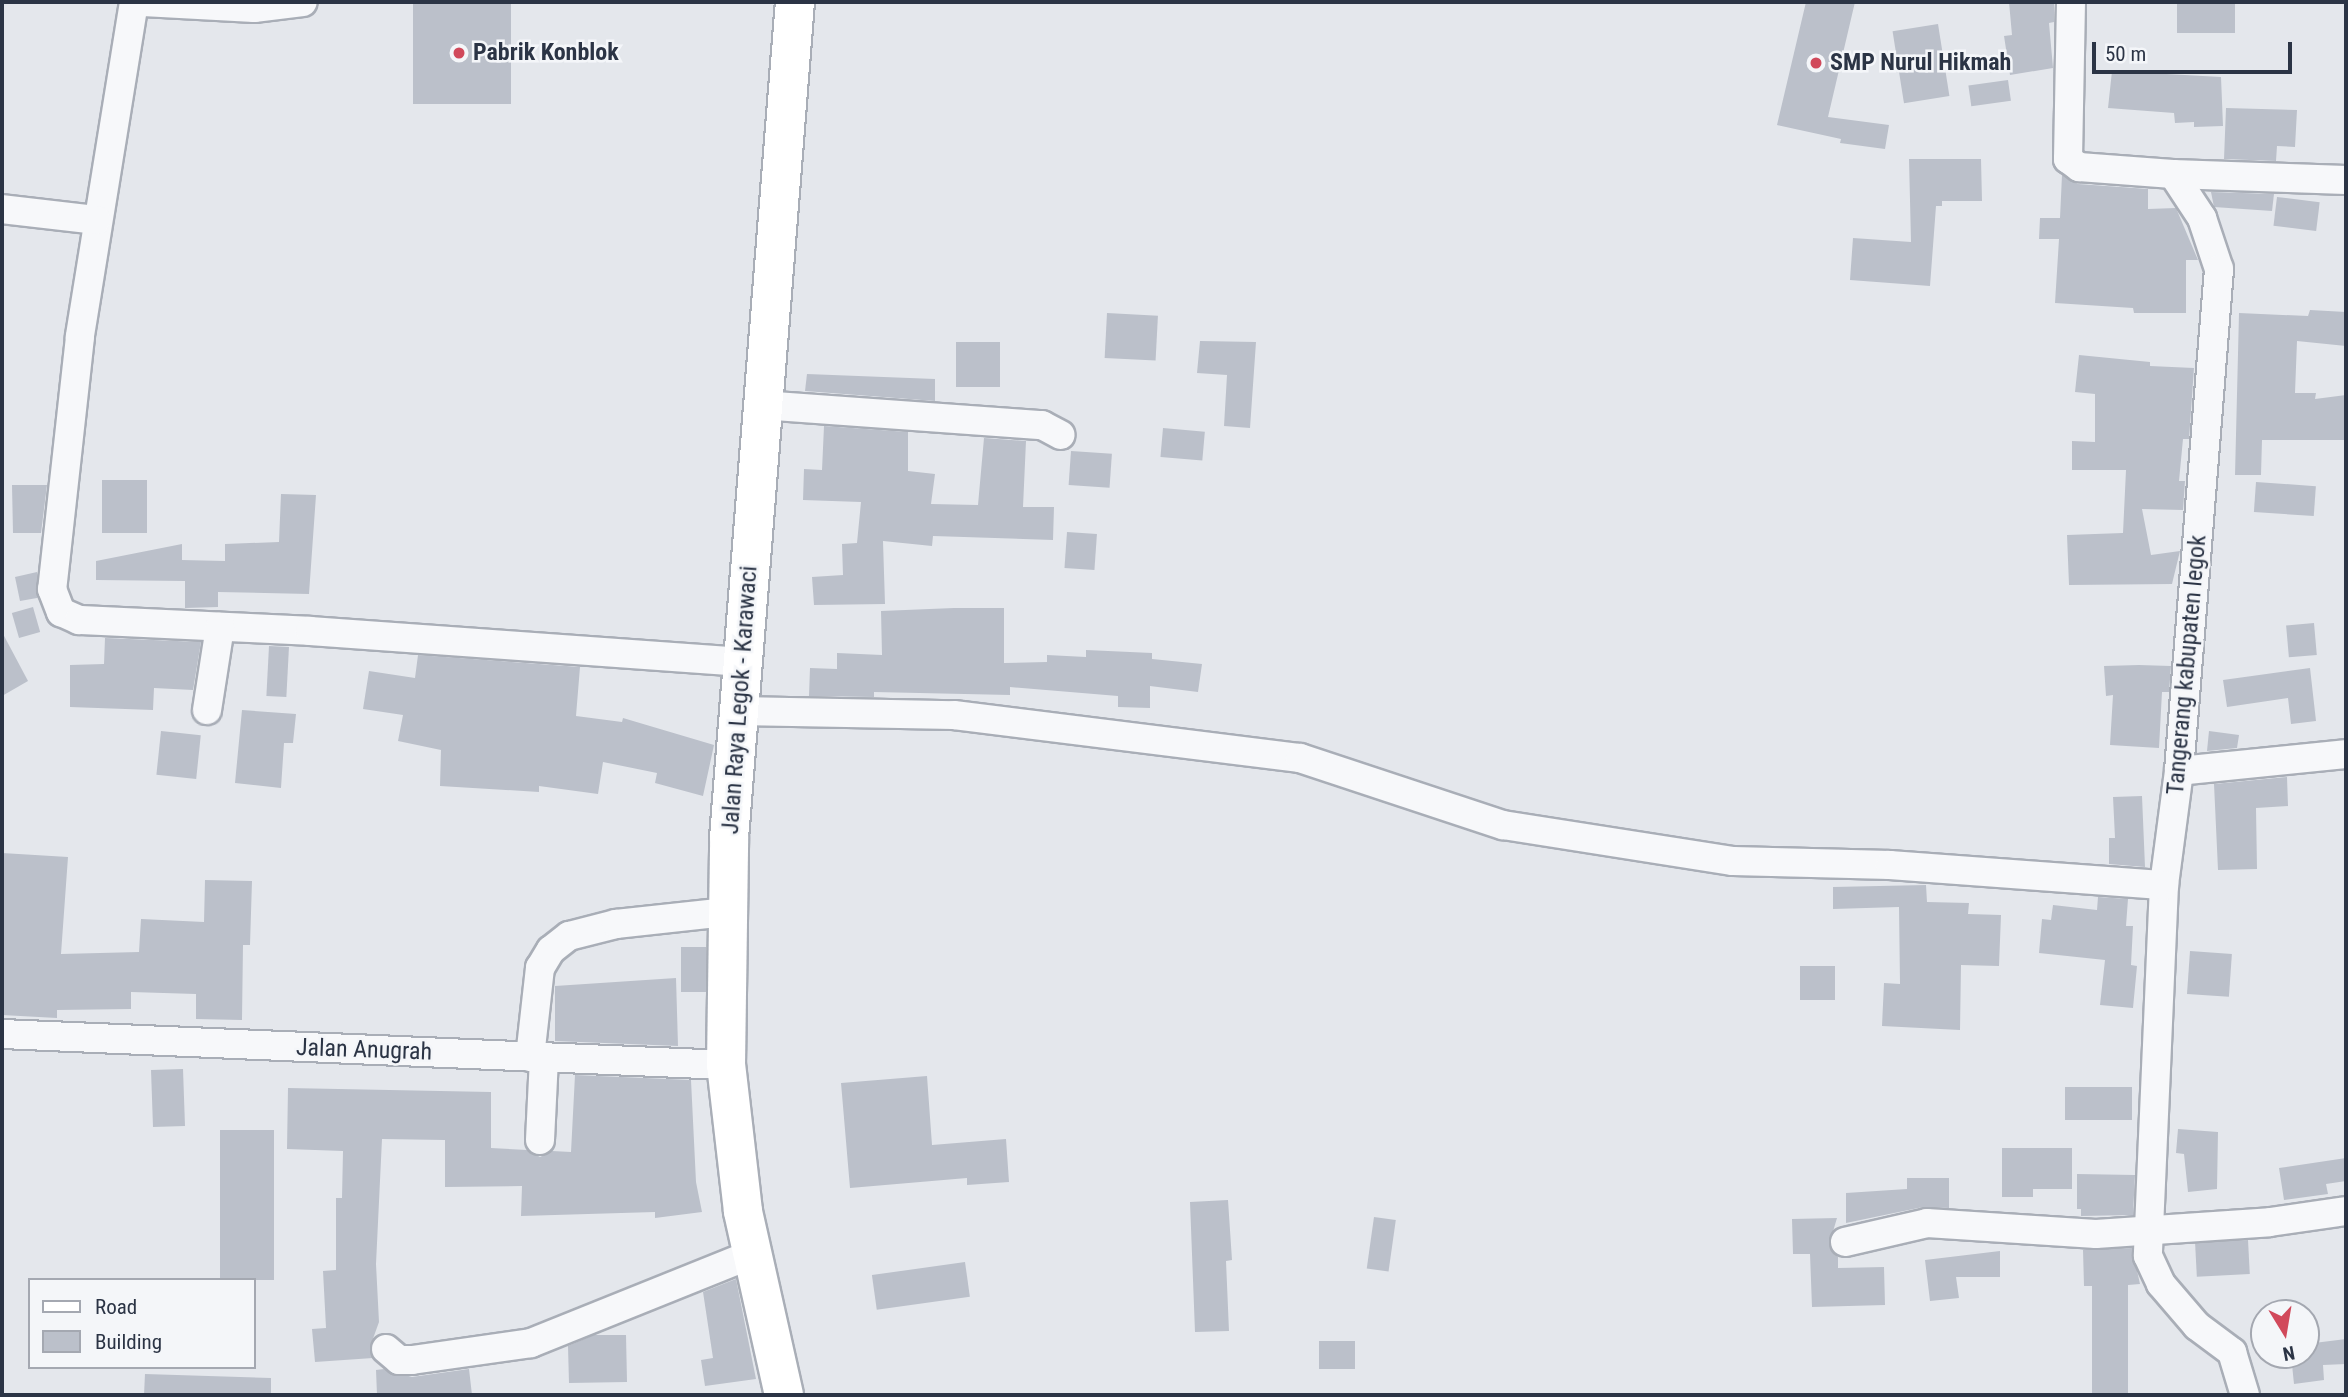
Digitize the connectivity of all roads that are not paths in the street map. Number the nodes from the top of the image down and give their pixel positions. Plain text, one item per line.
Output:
1 (134, 2) edge
2 (143, 2) edge
3 (303, 2) edge
4 (795, 2) edge
5 (2071, 2) edge
6 (2173, 174) junction
7 (2346, 180) edge
8 (2, 209) edge
9 (96, 220) junction
10 (761, 405) junction
11 (1061, 435) dead end
12 (220, 627) junction
13 (743, 662) junction
14 (207, 710) dead end
15 (739, 711) junction
16 (2346, 754) edge
17 (2179, 771) junction
18 (2164, 885) junction
19 (727, 912) junction
20 (2, 1034) edge
21 (537, 1057) junction
22 (726, 1065) junction
23 (540, 1140) dead end
24 (2346, 1211) edge
25 (2149, 1229) junction
26 (1845, 1242) dead end
27 (752, 1254) junction
28 (386, 1349) dead end
29 (784, 1395) edge
30 (2245, 1395) edge

1 - 9 street
2 - 3 street
4 - 10 main road, Jalan Raya Legok - Karawaci
5 - 6 street
6 - 7 street
6 - 17 street, Tangerang kabupaten legok
8 - 9 street
9 - 12 street
10 - 11 street
10 - 13 main road, Jalan Raya Legok - Karawaci
12 - 13 street
12 - 14 street
13 - 15 main road, Jalan Raya Legok - Karawaci
15 - 18 street
15 - 19 main road, Jalan Raya Legok - Karawaci
16 - 17 street
17 - 18 street, Tangerang kabupaten legok
18 - 25 street, Tangerang kabupaten legok
19 - 21 street
19 - 22 main road, Jalan Raya Legok - Karawaci
20 - 21 street, Jalan Anugrah
21 - 22 street, Jalan Anugrah
21 - 23 street
22 - 27 main road, Jalan Raya Legok - Karawaci
24 - 25 street
25 - 26 street
25 - 30 street, Tangerang kabupaten legok
27 - 28 street
27 - 29 main road, Jalan Raya Legok - Karawaci

